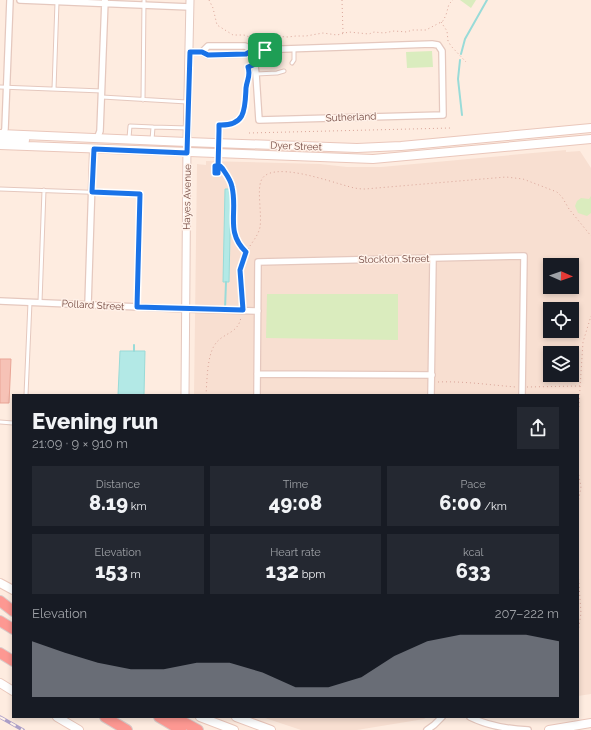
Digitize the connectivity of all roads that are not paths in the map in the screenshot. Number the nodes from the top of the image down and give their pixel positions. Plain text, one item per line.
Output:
1 (10, 0) edge
2 (20, 0) edge
3 (57, 1) edge
4 (105, 2) edge
5 (144, 2) edge
6 (190, 3) edge
7 (294, 48) junction
8 (253, 50) junction
9 (190, 52) junction
10 (202, 52) junction
11 (292, 63) dead end
12 (284, 71) dead end
13 (256, 74) junction
14 (3, 87) edge
15 (54, 89) junction
16 (102, 94) junction
17 (143, 100) junction
18 (189, 102) junction
19 (2, 116) edge
20 (153, 127) junction
21 (188, 128) junction
22 (591, 128) edge
23 (1, 136) edge
24 (97, 138) junction
25 (591, 139) edge
26 (129, 140) junction
27 (152, 141) junction
28 (187, 142) junction
29 (0, 145) edge
30 (94, 149) junction
31 (187, 153) junction
32 (0, 189) edge
33 (44, 190) junction
34 (92, 192) junction
35 (433, 259) junction
36 (0, 300) edge
37 (30, 302) junction
38 (40, 302) junction
39 (88, 305) junction
40 (137, 307) junction
41 (186, 309) junction
42 (258, 311) junction
43 (257, 374) junction
44 (432, 375) junction
45 (26, 394) edge
46 (185, 394) edge
47 (257, 394) edge
48 (431, 394) edge
49 (522, 394) edge
50 (0, 422) edge
51 (12, 423) edge
52 (0, 583) edge
53 (12, 589) edge
54 (0, 601) edge
55 (0, 606) edge
56 (12, 610) edge
57 (12, 613) edge
58 (0, 622) edge
59 (12, 628) edge
60 (0, 653) edge
61 (12, 660) edge
62 (0, 683) edge
63 (12, 690) edge
64 (60, 718) edge
65 (107, 718) edge
66 (161, 718) edge
67 (176, 718) edge
68 (203, 718) edge
69 (239, 718) edge
70 (441, 718) edge
71 (473, 718) edge
72 (591, 723) edge
73 (79, 730) edge
74 (127, 730) edge
75 (181, 730) edge
76 (198, 730) edge
77 (234, 730) edge
78 (271, 730) edge
79 (427, 730) edge
80 (528, 730) edge
81 (549, 730) edge

1 - 14 street
2 - 3 street
3 - 4 street
3 - 15 lane
4 - 5 street
4 - 16 street
5 - 6 street
5 - 17 lane
6 - 9 street, Hayes Avenue
7 - 8 street
7 - 11 lane
7 - 13 street, Sutherland
8 - 10 street
8 - 10 street
8 - 13 street, Sutherland
9 - 10 street
9 - 18 street, Hayes Avenue
12 - 13 lane
14 - 15 lane
14 - 19 street
15 - 16 lane
16 - 17 lane
16 - 24 street
17 - 18 lane
18 - 21 street, Hayes Avenue
19 - 23 street
20 - 21 lane
20 - 26 lane
20 - 27 lane
21 - 28 street, Hayes Avenue
22 - 28 main road, Dyer Street
23 - 24 main road, Dyer Street
24 - 26 main road, Dyer Street
25 - 31 main road, Dyer Street
26 - 27 main road, Dyer Street
27 - 28 main road, Dyer Street
28 - 31 street, Hayes Avenue
29 - 30 main road, Dyer Street
30 - 31 main road, Dyer Street
30 - 34 street
31 - 41 street, Hayes Avenue
32 - 33 lane
33 - 34 lane
33 - 38 lane
34 - 39 street
34 - 40 lane
35 - 42 street, Stockton Street
35 - 44 street
35 - 49 street, Stockton Street
36 - 37 street, Pollard Street
37 - 38 street, Pollard Street
37 - 45 lane
38 - 39 street, Pollard Street
39 - 40 street, Pollard Street
40 - 41 street, Pollard Street
41 - 42 street, Pollard Street
41 - 46 street, Hayes Avenue
42 - 43 street, Stockton Street
43 - 44 street
43 - 47 street, Stockton Street
44 - 48 street
50 - 51 lane
52 - 53 main road
54 - 56 highway
55 - 57 highway
58 - 59 highway
60 - 61 highway
62 - 63 main road
64 - 73 main road
65 - 74 highway
66 - 75 highway
67 - 76 highway
68 - 77 main road
69 - 78 main road
70 - 79 street
71 - 80 street
72 - 81 main road

